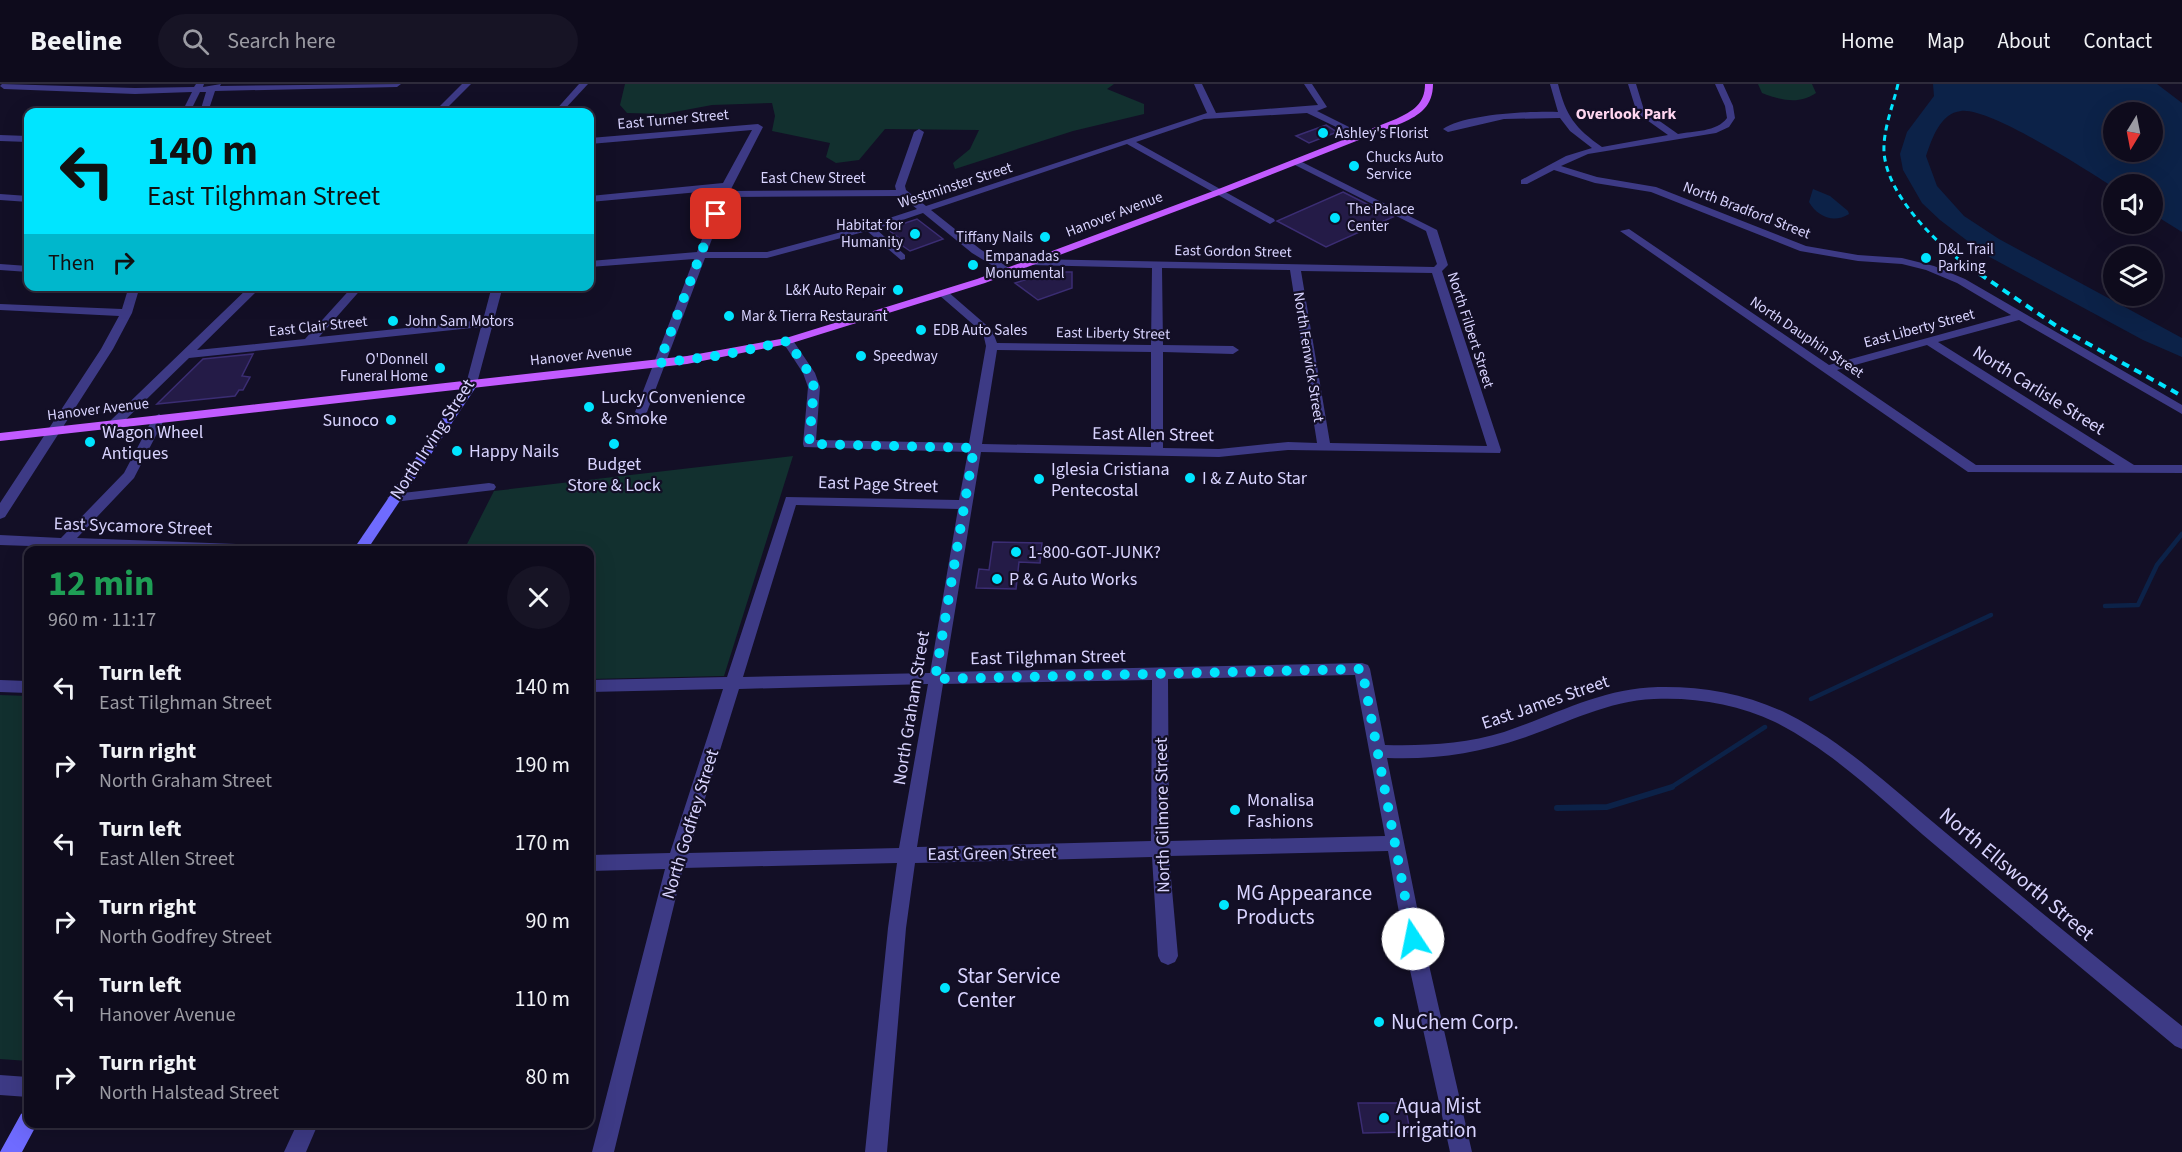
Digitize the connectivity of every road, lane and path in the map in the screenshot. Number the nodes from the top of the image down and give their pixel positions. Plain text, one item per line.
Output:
1 (397, 84) edge
2 (467, 84) edge
3 (584, 84) edge
4 (1198, 84) edge
5 (1308, 84) edge
6 (1429, 84) edge
7 (1554, 84) edge
8 (1632, 84) edge
9 (1719, 84) edge
10 (4, 86) dead end
11 (271, 86) edge
12 (197, 87) edge
13 (214, 87) edge
14 (188, 108) edge
15 (206, 108) edge
16 (442, 108) edge
17 (562, 108) edge
18 (1308, 110) junction
19 (1212, 114) junction
20 (1561, 115) junction
21 (1448, 129) dead end
22 (919, 132) dead end
23 (1360, 135) junction
24 (1675, 136) junction
25 (0, 138) edge
26 (24, 139) edge
27 (594, 141) edge
28 (1130, 142) junction
29 (1599, 150) junction
30 (1296, 162) junction
31 (1555, 167) junction
32 (1524, 182) dead end
33 (725, 190) junction
34 (1219, 192) junction
35 (902, 193) junction
36 (0, 197) edge
37 (24, 199) edge
38 (594, 199) edge
39 (925, 210) junction
40 (1270, 221) dead end
41 (869, 228) junction
42 (1625, 231) dead end
43 (700, 255) junction
44 (901, 257) dead end
45 (1031, 262) junction
46 (594, 264) edge
47 (1157, 265) junction
48 (0, 267) edge
49 (1295, 267) junction
50 (24, 269) edge
51 (1436, 270) junction
52 (1008, 272) junction
53 (133, 291) edge
54 (252, 291) edge
55 (355, 291) edge
56 (497, 291) edge
57 (943, 294) junction
58 (0, 307) edge
59 (126, 313) junction
60 (2020, 316) junction
61 (488, 323) junction
62 (788, 341) junction
63 (1928, 341) junction
64 (309, 342) junction
65 (992, 346) junction
66 (1157, 349) junction
67 (1233, 350) dead end
68 (186, 355) junction
69 (659, 363) junction
70 (1827, 369) junction
71 (472, 384) junction
72 (2182, 410) edge
73 (641, 412) dead end
74 (159, 418) junction
75 (115, 423) junction
76 (55, 430) junction
77 (0, 437) edge
78 (1324, 446) junction
79 (974, 448) junction
80 (1495, 450) joint
81 (1157, 452) junction
82 (2131, 469) junction
83 (2182, 470) edge
84 (489, 487) dead end
85 (394, 498) junction
86 (791, 500) joint
87 (964, 505) junction
88 (0, 514) edge
89 (0, 540) edge
90 (65, 542) junction
91 (164, 546) edge
92 (363, 546) edge
93 (1160, 674) junction
94 (935, 679) junction
95 (734, 684) junction
96 (0, 686) edge
97 (594, 686) edge
98 (24, 687) edge
99 (1823, 744) joint
100 (1377, 752) junction
101 (1394, 843) junction
102 (1160, 849) junction
103 (907, 855) junction
104 (677, 861) junction
105 (594, 863) edge
106 (1168, 956) dead end
107 (2182, 1039) edge
108 (0, 1085) edge
109 (24, 1087) edge
110 (24, 1128) edge
111 (305, 1128) edge
112 (10, 1152) edge
113 (295, 1152) edge
114 (603, 1152) edge
115 (876, 1152) edge
116 (1461, 1152) edge

1 - 11 street
2 - 16 street
3 - 17 street
4 - 19 street
5 - 18 street
6 - 23 main road, Hanover Avenue
7 - 20 street
8 - 24 street
9 - 24 street
10 - 12 street
11 - 13 street
12 - 13 street
12 - 14 street
13 - 15 street
18 - 19 street
18 - 23 street
19 - 28 street, Westminster Street
20 - 21 street
20 - 29 street
22 - 35 street
23 - 30 main road, Hanover Avenue
24 - 29 street
25 - 26 street
27 - 33 street, East Turner Street
28 - 34 street
28 - 39 street, Westminster Street
29 - 31 street
30 - 34 main road, Hanover Avenue
30 - 51 street, North Filbert Street
31 - 32 street
31 - 60 street, North Bradford Street
33 - 35 street, East Chew Street
33 - 38 street, East Chew Street
33 - 43 street
34 - 40 street
34 - 45 main road, Hanover Avenue
35 - 39 street
36 - 37 street
39 - 41 street, Westminster Street
39 - 52 street
41 - 43 street, Westminster Street
41 - 44 street
42 - 70 street, North Dauphin Street
43 - 46 street
43 - 69 street
45 - 47 street, East Gordon Street
45 - 52 main road, Hanover Avenue
47 - 49 street, East Gordon Street
47 - 66 street
48 - 50 street
49 - 51 street, East Gordon Street
49 - 78 street, North Fenwick Street
51 - 80 street, North Filbert Street
52 - 57 main road, Hanover Avenue
53 - 59 street
54 - 68 street
55 - 64 street
56 - 61 street, North Irving Street
57 - 62 main road, Hanover Avenue
57 - 65 street
58 - 59 street
59 - 76 street
60 - 63 street, East Liberty Street
60 - 72 street, North Bradford Street
61 - 64 street, East Clair Street
61 - 71 street, North Irving Street
62 - 69 main road, Hanover Avenue
62 - 79 street, East Allen Street
63 - 70 street, East Liberty Street
63 - 82 street, North Carlisle Street
64 - 68 street, East Clair Street
65 - 66 street, East Liberty Street
65 - 79 street, North Graham Street
66 - 67 street, East Liberty Street
66 - 81 street
68 - 75 street
69 - 71 main road, Hanover Avenue
69 - 73 street
70 - 82 street, North Dauphin Street
71 - 74 main road, Hanover Avenue
71 - 85 main road, North Irving Street
74 - 75 main road, Hanover Avenue
74 - 90 street
75 - 76 main road, Hanover Avenue
76 - 77 main road, Hanover Avenue
76 - 88 street
78 - 80 street, East Allen Street
78 - 81 street, East Allen Street
79 - 81 street, East Allen Street
79 - 87 street, North Graham Street
82 - 83 street
84 - 85 street
85 - 92 main road, North Irving Street
86 - 87 street, East Page Street
86 - 95 street, North Godfrey Street
87 - 94 street, North Graham Street
89 - 90 street, East Sycamore Street
90 - 91 street, East Sycamore Street
93 - 94 street, East Tilghman Street
93 - 100 street, East Tilghman Street
93 - 102 street, North Gilmore Street
94 - 95 street, East Tilghman Street
94 - 103 street, North Graham Street
95 - 97 street, East Tilghman Street
95 - 104 street, North Godfrey Street
96 - 98 street
99 - 100 street, East James Street
99 - 107 street, North Ellsworth Street
100 - 101 street
101 - 102 street, East Green Street
101 - 116 street
102 - 103 street, East Green Street
102 - 106 street, North Gilmore Street
103 - 104 street, East Green Street
103 - 115 street, North Graham Street
104 - 105 street, East Green Street
104 - 114 street, North Godfrey Street
108 - 109 street
110 - 112 main road
111 - 113 street

